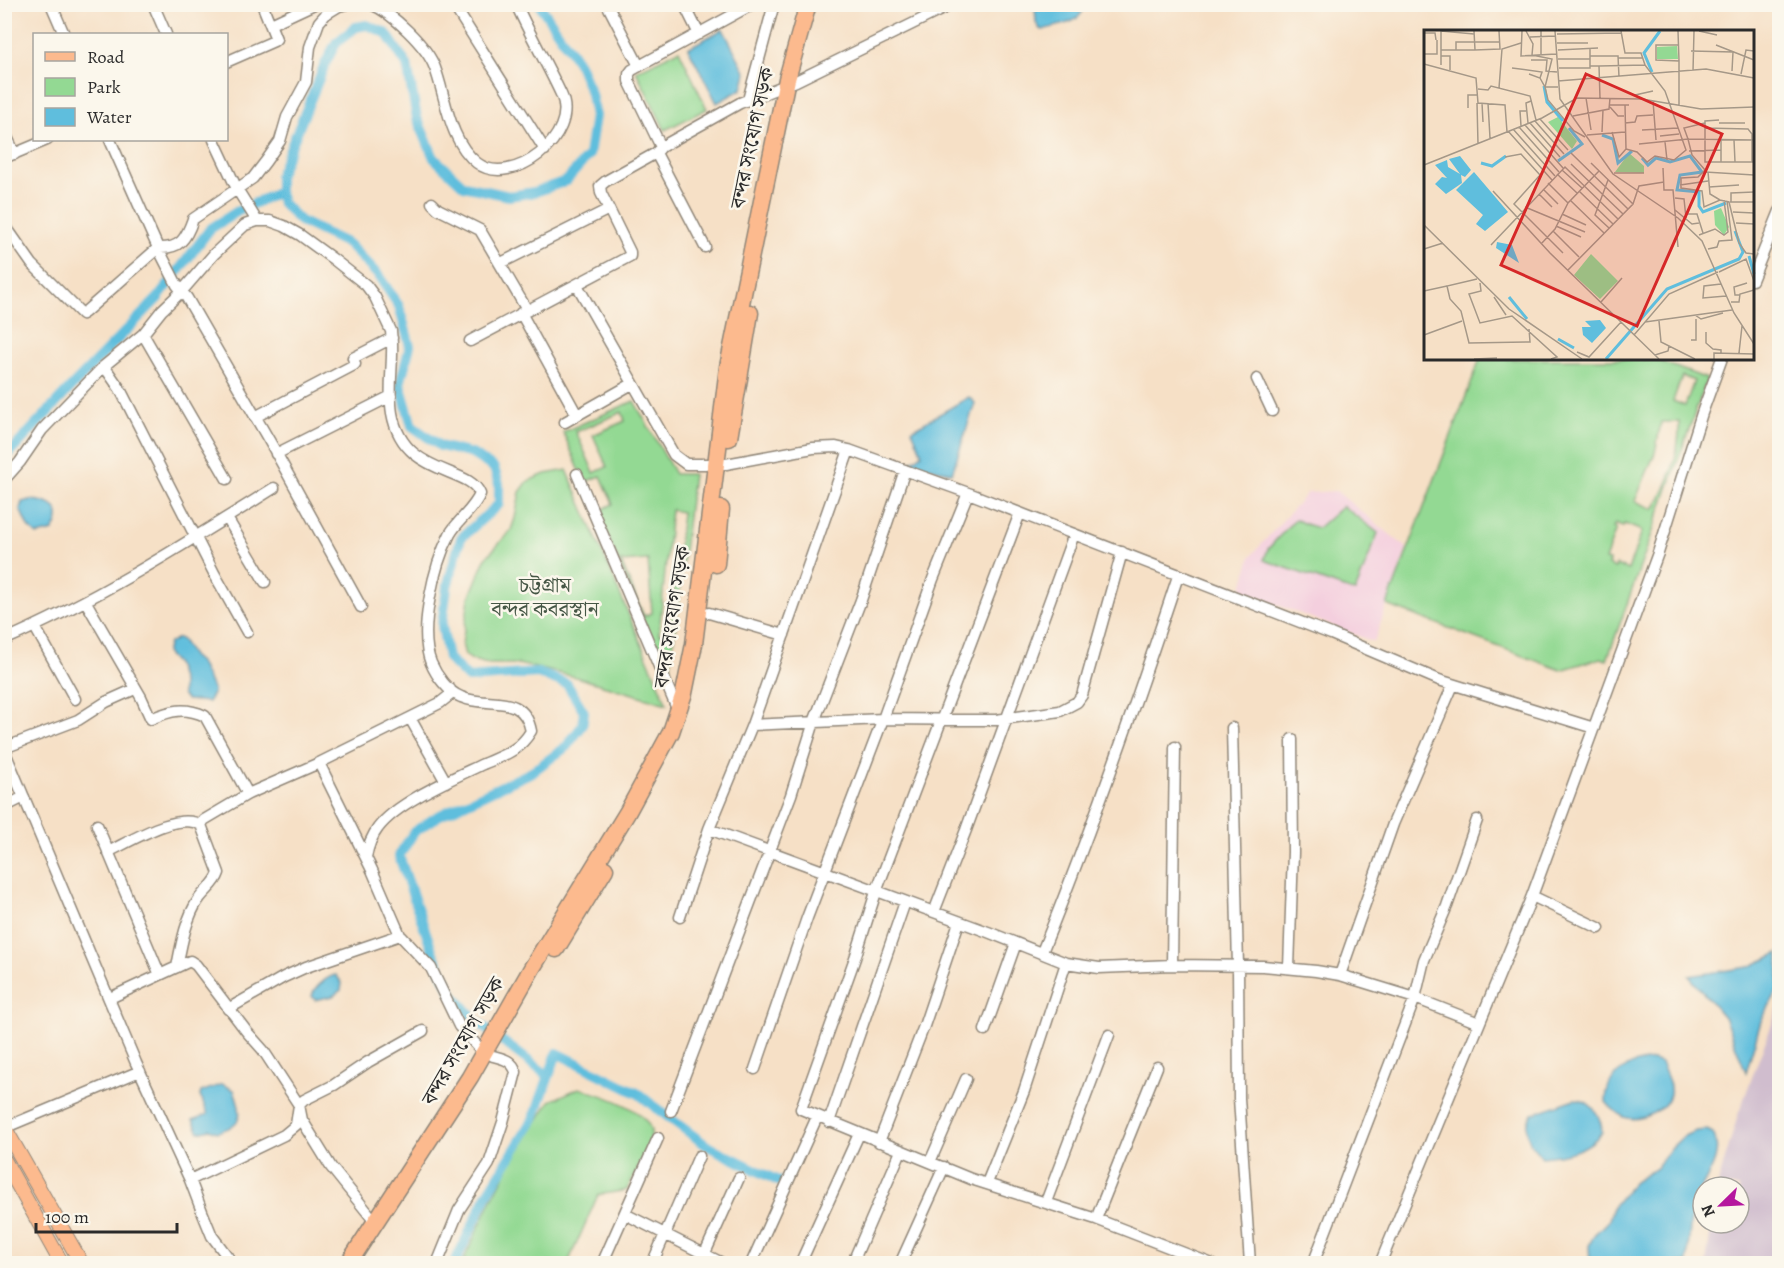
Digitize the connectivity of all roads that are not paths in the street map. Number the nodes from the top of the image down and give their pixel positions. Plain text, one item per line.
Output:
1 (51, 4) edge
2 (153, 4) edge
3 (262, 4) edge
4 (314, 4) edge
5 (347, 4) edge
6 (371, 4) edge
7 (453, 4) edge
8 (516, 4) edge
9 (607, 4) edge
10 (684, 4) edge
11 (774, 4) edge
12 (808, 4) edge
13 (816, 4) edge
14 (953, 4) edge
15 (749, 5) edge
16 (271, 24) junction
17 (64, 33) edge
18 (166, 33) edge
19 (699, 34) junction
20 (228, 61) edge
21 (639, 66) junction
22 (791, 84) junction
23 (748, 100) junction
24 (4, 131) edge
25 (45, 141) edge
26 (110, 141) edge
27 (214, 141) edge
28 (544, 150) junction
29 (659, 150) junction
30 (10, 156) edge
31 (238, 191) junction
32 (432, 203) dead end
33 (609, 209) junction
34 (1779, 211) edge
35 (255, 217) junction
36 (4, 224) edge
37 (705, 247) dead end
38 (158, 248) junction
39 (501, 263) junction
40 (1754, 275) edge
41 (577, 285) junction
42 (179, 288) junction
43 (524, 311) junction
44 (143, 334) junction
45 (392, 338) junction
46 (470, 341) dead end
47 (1721, 360) edge
48 (104, 366) junction
49 (1257, 379) dead end
50 (632, 384) junction
51 (391, 396) junction
52 (1272, 411) dead end
53 (577, 415) junction
54 (255, 417) junction
55 (565, 422) dead end
56 (849, 450) junction
57 (276, 454) junction
58 (721, 464) junction
59 (905, 470) junction
60 (577, 474) dead end
61 (227, 479) dead end
62 (4, 480) edge
63 (274, 488) dead end
64 (968, 493) junction
65 (1020, 513) junction
66 (227, 518) junction
67 (1074, 534) junction
68 (196, 537) junction
69 (1122, 552) junction
70 (1178, 576) junction
71 (265, 582) dead end
72 (86, 602) junction
73 (361, 608) dead end
74 (709, 613) junction
75 (35, 627) junction
76 (247, 632) dead end
77 (784, 635) junction
78 (4, 640) edge
79 (1453, 685) junction
80 (135, 689) junction
81 (450, 689) junction
82 (75, 699) dead end
83 (678, 711) junction
84 (410, 718) junction
85 (1006, 718) junction
86 (883, 719) junction
87 (942, 720) junction
88 (814, 722) junction
89 (752, 725) junction
90 (1232, 728) dead end
91 (1594, 728) junction
92 (1292, 739) dead end
93 (1175, 747) dead end
94 (4, 749) edge
95 (319, 763) junction
96 (446, 782) junction
97 (248, 794) junction
98 (24, 797) junction
99 (4, 807) edge
100 (1478, 820) dead end
101 (97, 825) dead end
102 (201, 825) junction
103 (709, 829) junction
104 (769, 851) junction
105 (108, 852) junction
106 (366, 857) junction
107 (825, 872) junction
108 (876, 892) junction
109 (1532, 896) junction
110 (905, 902) junction
111 (934, 912) junction
112 (680, 916) dead end
113 (959, 922) junction
114 (1599, 928) dead end
115 (400, 935) junction
116 (1016, 943) junction
117 (1042, 952) junction
118 (1066, 963) junction
119 (1172, 965) junction
120 (1238, 966) junction
121 (177, 967) junction
122 (1289, 968) junction
123 (160, 975) junction
124 (1340, 975) junction
125 (110, 998) junction
126 (1415, 998) junction
127 (228, 1009) junction
128 (508, 1019) junction
129 (1479, 1023) junction
130 (985, 1030) dead end
131 (423, 1031) dead end
132 (1109, 1035) dead end
133 (489, 1052) junction
134 (1157, 1067) dead end
135 (755, 1069) dead end
136 (140, 1071) junction
137 (966, 1079) dead end
138 (299, 1105) junction
139 (671, 1110) dead end
140 (817, 1117) junction
141 (829, 1122) junction
142 (5, 1128) edge
143 (859, 1134) junction
144 (658, 1138) dead end
145 (879, 1142) junction
146 (902, 1151) junction
147 (699, 1156) dead end
148 (4, 1160) edge
149 (930, 1162) junction
150 (944, 1167) junction
151 (739, 1178) dead end
152 (190, 1180) junction
153 (987, 1183) junction
154 (1046, 1202) junction
155 (625, 1214) junction
156 (1096, 1219) junction
157 (376, 1223) junction
158 (665, 1234) junction
159 (702, 1258) edge
160 (62, 1263) edge
161 (82, 1263) edge
162 (233, 1263) edge
163 (348, 1263) edge
164 (362, 1263) edge
165 (437, 1263) edge
166 (602, 1263) edge
167 (652, 1263) edge
168 (724, 1263) edge
169 (751, 1263) edge
170 (800, 1263) edge
171 (852, 1263) edge
172 (900, 1263) edge
173 (1212, 1263) edge
174 (1250, 1263) edge
175 (1313, 1263) edge
176 (1380, 1263) edge

1 - 17 street
2 - 18 street
3 - 16 street
4 - 16 street
5 - 31 street
6 - 28 street
7 - 28 street
8 - 28 street
9 - 21 street
10 - 19 street
11 - 23 street
12 - 22 highway, বন্দর সংযোগ সড়ক
13 - 22 highway, বন্দর সংযোগ সড়ক
14 - 22 street
15 - 19 street
16 - 20 street
19 - 21 street
21 - 29 street
22 - 23 street
22 - 58 highway, বন্দর সংযোগ সড়ক
23 - 29 street
24 - 30 street
25 - 30 street
26 - 38 street
27 - 31 street
29 - 33 street
29 - 37 street
31 - 35 street
31 - 38 street
32 - 39 street
33 - 39 street
33 - 41 street
34 - 40 street
35 - 42 street
35 - 45 street
36 - 38 street
38 - 42 street
39 - 43 street
41 - 43 street
41 - 50 street
42 - 44 street
42 - 54 street
43 - 46 street
43 - 53 street
44 - 48 street
44 - 61 street
45 - 51 street
45 - 54 street
47 - 91 street
48 - 62 street
48 - 68 street
49 - 52 street
50 - 53 street
50 - 58 street
51 - 57 street
51 - 81 street
53 - 55 street
54 - 57 street
56 - 58 street
56 - 59 street
56 - 77 street
57 - 73 street
58 - 74 highway, বন্দর সংযোগ সড়ক
58 - 83 highway, বন্দর সংযোগ সড়ক
59 - 64 street
59 - 88 street
60 - 83 street
63 - 66 street
64 - 65 street
64 - 86 street
65 - 67 street
65 - 87 street
66 - 68 street
66 - 71 street
67 - 69 street
67 - 85 street
68 - 72 street
68 - 76 street
69 - 70 street
69 - 85 street
70 - 79 street
70 - 117 street
72 - 75 street
72 - 80 street
74 - 77 street
74 - 128 highway, বন্দর সংযোগ সড়ক
75 - 78 street
75 - 82 street
77 - 89 street
79 - 91 street
79 - 124 street
80 - 94 street
80 - 97 street
81 - 84 street
81 - 96 street
83 - 128 highway, বন্দর সংযোগ সড়ক
84 - 95 street
84 - 96 street
85 - 87 street
85 - 111 street
86 - 87 street
86 - 88 street
86 - 107 street
87 - 108 street
88 - 89 street
88 - 104 street
89 - 103 street
90 - 120 street
91 - 109 street
92 - 122 street
93 - 119 street
94 - 98 street
95 - 97 street
95 - 106 street
96 - 106 street
97 - 102 street
98 - 99 street
98 - 125 street
100 - 126 street
101 - 105 street
102 - 105 street
102 - 121 street
103 - 104 street
103 - 112 street
104 - 107 street
104 - 139 street
105 - 123 street
106 - 115 street
107 - 108 street
107 - 135 street
108 - 110 street
108 - 140 street
109 - 114 street
109 - 129 street
110 - 111 street
110 - 141 street
111 - 113 street
113 - 116 street
113 - 145 street
115 - 127 street
115 - 133 street
116 - 117 street
116 - 130 street
117 - 118 street
118 - 119 street
118 - 153 street
119 - 120 street
120 - 122 street
120 - 174 street
121 - 123 street
121 - 127 street
122 - 124 street
123 - 125 street
124 - 126 street
125 - 136 street
126 - 129 street
126 - 175 street
127 - 138 street
128 - 133 highway, বন্দর সংযোগ সড়ক
129 - 176 street
131 - 138 street
132 - 154 street
133 - 157 highway, বন্দর সংযোগ সড়ক
133 - 164 highway, বন্দর সংযোগ সড়ক
133 - 165 street
134 - 156 street
136 - 142 street
136 - 152 street
137 - 149 street
138 - 152 street
138 - 157 street
140 - 141 street
140 - 169 street
141 - 143 street
142 - 161 main road
143 - 145 street
143 - 170 street
144 - 155 street
145 - 146 street
146 - 149 street
146 - 171 street
147 - 158 street
148 - 160 main road
149 - 150 street
150 - 153 street
150 - 172 street
151 - 159 street
152 - 162 street
153 - 154 street
154 - 156 street
155 - 158 street
155 - 166 street
156 - 173 street
157 - 163 highway, বন্দর সংযোগ সড়ক
158 - 159 street
158 - 167 street
159 - 168 street

